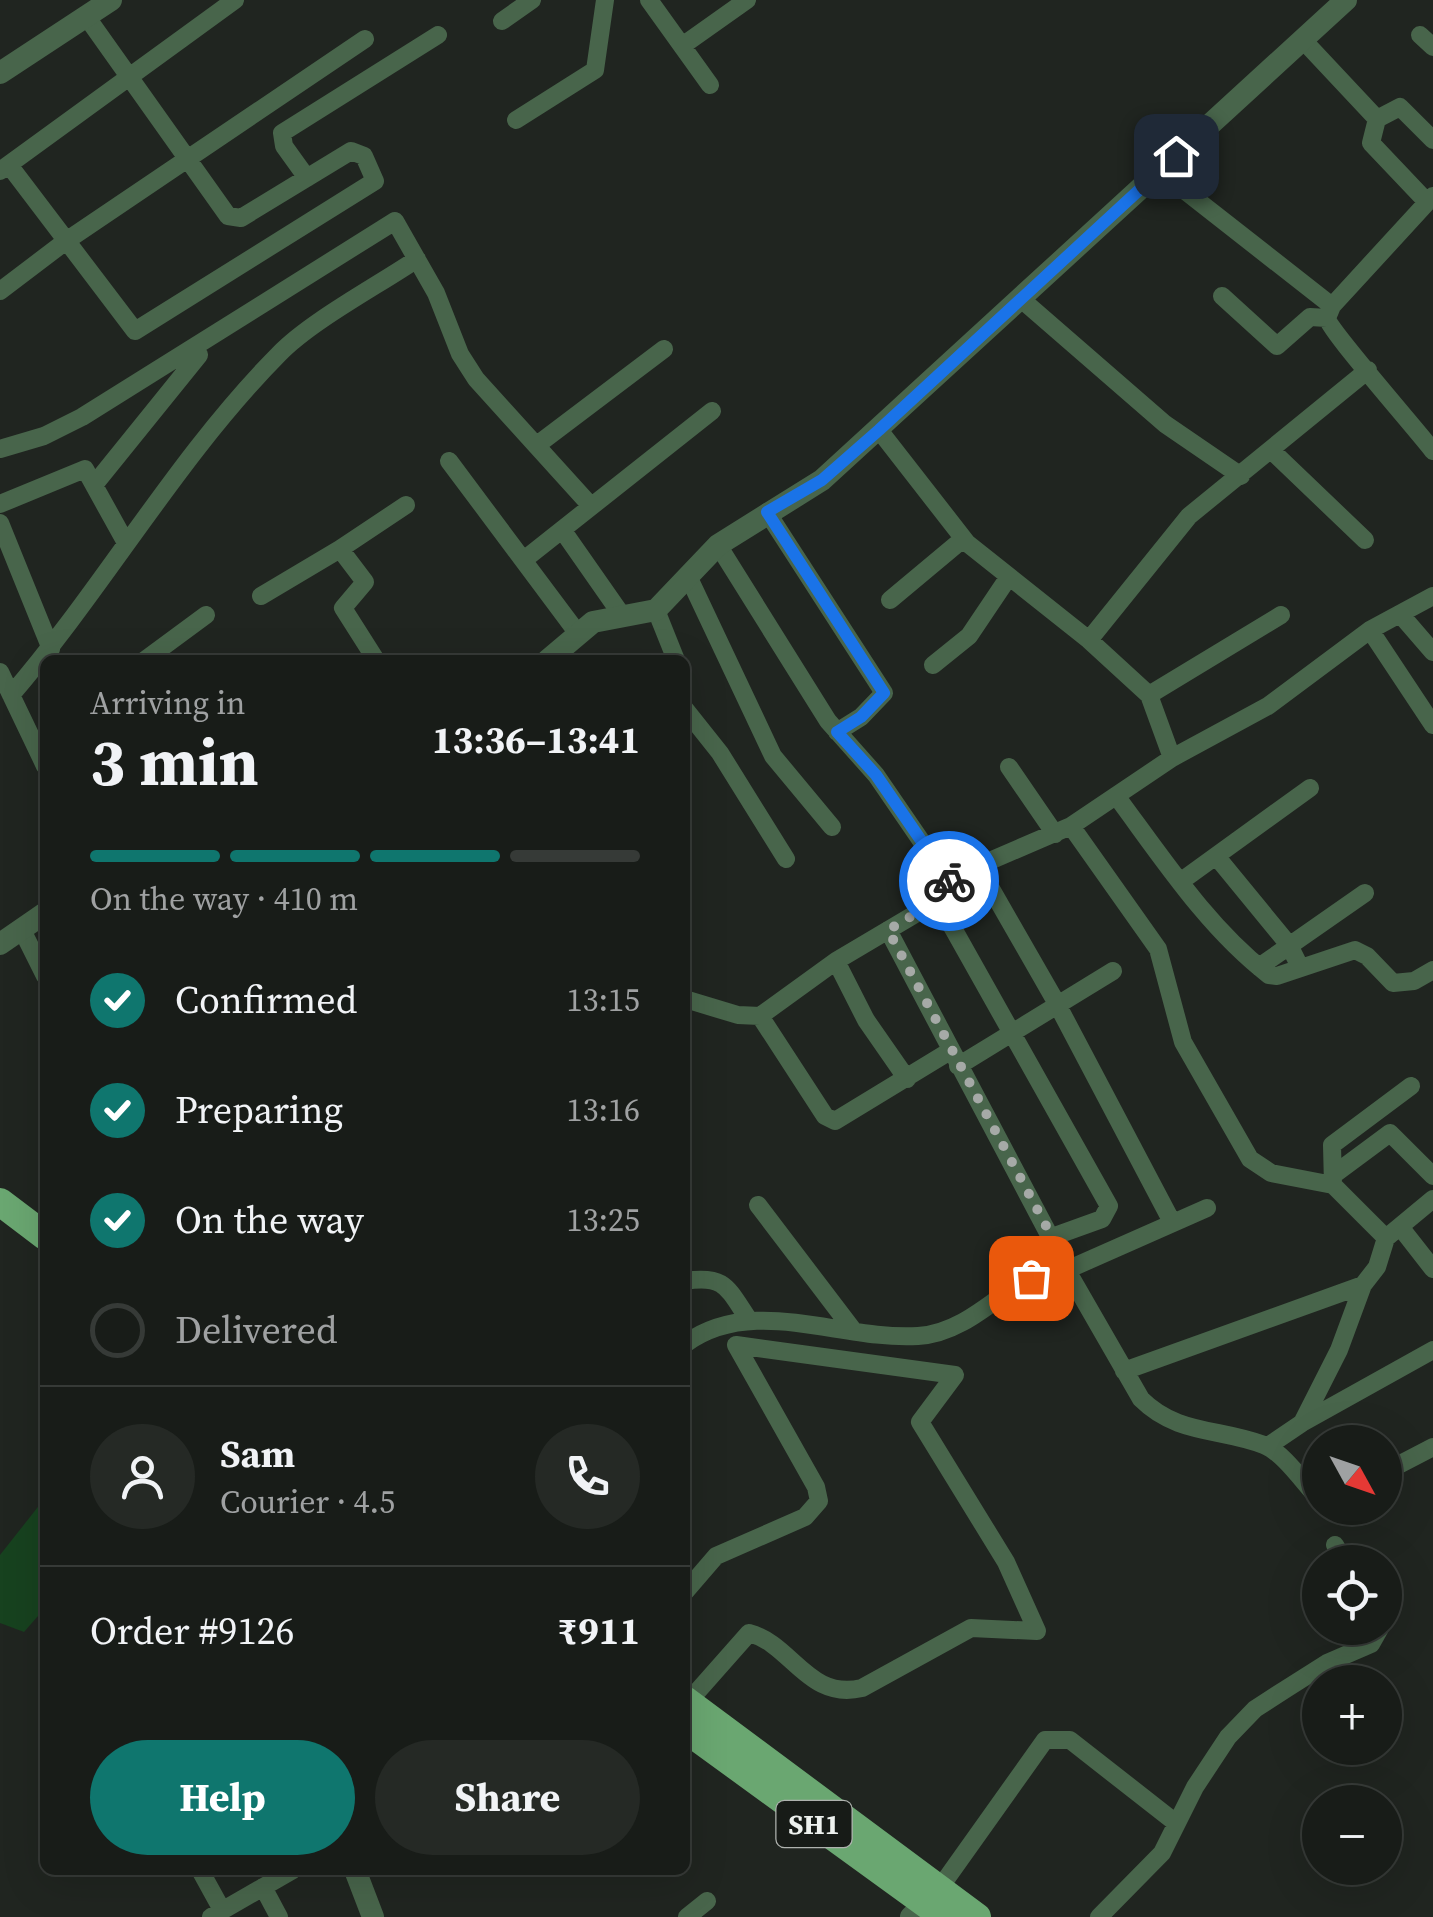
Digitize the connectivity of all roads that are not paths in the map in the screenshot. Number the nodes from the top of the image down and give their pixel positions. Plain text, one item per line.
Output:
1 (111, 0) edge
2 (234, 0) edge
3 (532, 0) edge
4 (605, 0) edge
5 (674, 0) edge
6 (747, 0) edge
7 (1346, 0) edge
8 (654, 6) edge
9 (86, 16) junction
10 (502, 21) dead end
11 (438, 34) dead end
12 (365, 39) dead end
13 (1302, 39) junction
14 (682, 46) junction
15 (0, 73) edge
16 (132, 76) junction
17 (710, 85) dead end
18 (1377, 118) junction
19 (516, 120) dead end
20 (1433, 140) edge
21 (190, 160) junction
22 (4, 168) edge
23 (1161, 172) junction
24 (307, 178) junction
25 (1430, 199) edge
26 (66, 241) junction
27 (416, 259) junction
28 (0, 291) edge
29 (1222, 296) dead end
30 (1020, 298) junction
31 (1330, 312) junction
32 (664, 349) dead end
33 (199, 355) dead end
34 (1368, 370) junction
35 (712, 411) dead end
36 (879, 430) junction
37 (536, 444) junction
38 (0, 448) edge
39 (1272, 451) junction
40 (1433, 451) edge
41 (449, 461) dead end
42 (1241, 476) junction
43 (94, 485) junction
44 (0, 504) edge
45 (406, 505) dead end
46 (591, 506) junction
47 (767, 512) junction
48 (0, 523) edge
49 (562, 530) junction
50 (963, 539) junction
51 (1365, 540) dead end
52 (126, 544) junction
53 (718, 545) junction
54 (340, 549) junction
55 (525, 559) junction
56 (689, 578) junction
57 (1008, 578) junction
58 (261, 596) dead end
59 (1433, 596) edge
60 (890, 600) dead end
61 (656, 610) junction
62 (621, 614) junction
63 (1282, 614) dead end
64 (206, 615) dead end
65 (1401, 615) junction
66 (1370, 630) junction
67 (579, 635) junction
68 (1089, 640) junction
69 (51, 648) junction
70 (1433, 652) edge
71 (45, 655) edge
72 (152, 655) edge
73 (373, 655) edge
74 (554, 655) edge
75 (674, 655) edge
76 (40, 661) edge
77 (933, 665) dead end
78 (0, 672) edge
79 (11, 695) junction
80 (1149, 695) junction
81 (690, 715) edge
82 (1433, 724) edge
83 (837, 732) junction
84 (38, 738) edge
85 (1172, 758) junction
86 (1009, 767) dead end
87 (1310, 788) dead end
88 (1117, 797) junction
89 (832, 827) dead end
90 (1063, 830) junction
91 (1216, 856) junction
92 (786, 859) dead end
93 (978, 866) junction
94 (1180, 882) junction
95 (950, 883) junction
96 (1365, 893) dead end
97 (936, 898) junction
98 (40, 917) edge
99 (22, 930) junction
100 (888, 930) junction
101 (0, 944) edge
102 (1290, 946) junction
103 (836, 961) junction
104 (40, 966) edge
105 (1259, 967) junction
106 (1300, 968) junction
107 (1433, 970) edge
108 (1113, 971) dead end
109 (690, 1001) edge
110 (1056, 1002) junction
111 (760, 1016) junction
112 (1012, 1030) junction
113 (954, 1059) junction
114 (907, 1079) junction
115 (1412, 1086) dead end
116 (1433, 1176) edge
117 (0, 1178) edge
118 (1332, 1181) junction
119 (1433, 1200) edge
120 (0, 1202) edge
121 (758, 1205) dead end
122 (40, 1208) edge
123 (1207, 1208) dead end
124 (1172, 1222) junction
125 (40, 1232) edge
126 (1394, 1233) junction
127 (1052, 1237) junction
128 (1065, 1265) junction
129 (1433, 1269) edge
130 (690, 1280) edge
131 (1363, 1285) junction
132 (747, 1318) junction
133 (853, 1330) junction
134 (690, 1341) edge
135 (1433, 1350) edge
136 (1124, 1371) junction
137 (1302, 1423) junction
138 (1268, 1446) junction
139 (1433, 1447) edge
140 (1402, 1463) edge
141 (1302, 1481) edge
142 (690, 1586) edge
143 (1369, 1645) edge
144 (690, 1705) edge
145 (690, 1713) edge
146 (1176, 1823) junction
147 (202, 1875) edge
148 (283, 1875) edge
149 (358, 1875) edge
150 (263, 1887) junction
151 (707, 1901) dead end
152 (931, 1907) edge
153 (216, 1913) edge
154 (280, 1917) edge
155 (372, 1917) edge
156 (686, 1917) edge
157 (977, 1917) edge
158 (1099, 1917) edge

1 - 9 street
2 - 16 street
3 - 10 street
4 - 19 street
5 - 8 street
6 - 14 street
7 - 13 street
8 - 14 street
9 - 15 street
9 - 16 street
11 - 24 street
12 - 21 street
13 - 18 street
13 - 23 street
14 - 17 street
16 - 21 street
16 - 22 street
18 - 20 street
18 - 25 street
21 - 24 street
21 - 26 street
22 - 26 street
23 - 30 street
23 - 31 street
24 - 26 street
25 - 31 street
26 - 28 street
27 - 37 street
27 - 38 street
27 - 52 street
29 - 31 street
30 - 36 street
30 - 42 street
31 - 34 street
32 - 37 street
33 - 43 street
34 - 39 street
34 - 40 street
35 - 46 street
36 - 47 street
36 - 50 street
37 - 46 street
39 - 42 street
39 - 51 street
41 - 55 street
42 - 68 street
43 - 44 street
43 - 52 street
45 - 54 street
46 - 49 street
47 - 53 street
47 - 83 street
48 - 69 street
49 - 55 street
49 - 62 street
50 - 57 street
50 - 60 street
52 - 69 street
53 - 56 street
53 - 83 street
54 - 58 street
54 - 73 street
55 - 67 street
56 - 61 street
56 - 89 street
57 - 68 street
57 - 77 street
59 - 65 street
61 - 62 street
61 - 75 street
62 - 67 street
63 - 80 street
64 - 72 street
65 - 66 street
65 - 70 street
66 - 82 street
66 - 85 street
67 - 74 street
68 - 80 street
69 - 71 street
76 - 79 street
78 - 79 street
79 - 84 street
80 - 85 street
81 - 92 street
83 - 95 street
85 - 88 street
86 - 90 street
87 - 91 street
88 - 90 street
88 - 94 street
90 - 93 street
90 - 118 street
91 - 94 street
91 - 102 street
93 - 95 street
93 - 110 street
94 - 105 street
95 - 97 street
96 - 102 street
97 - 100 street
97 - 112 street
98 - 99 street
99 - 101 street
99 - 104 street
100 - 103 street
100 - 113 street
102 - 105 street
102 - 106 street
103 - 111 street
103 - 114 street
105 - 106 street
106 - 107 street
108 - 110 street
109 - 111 street
110 - 112 street
110 - 124 street
111 - 114 street
112 - 113 street
112 - 127 street
113 - 114 street
113 - 127 street
115 - 118 street
116 - 118 street
117 - 122 main road
118 - 126 street
119 - 126 street
120 - 125 main road
121 - 133 street
123 - 124 street
124 - 128 street
126 - 129 street
126 - 131 street
127 - 128 street
128 - 133 street
128 - 136 street
130 - 132 street
131 - 136 street
131 - 137 street
132 - 133 street
132 - 134 street
135 - 137 street
136 - 138 street
137 - 138 street
138 - 141 street
139 - 140 street
142 - 144 street
143 - 146 street
145 - 152 main road, SH1
146 - 152 street
146 - 158 street
147 - 153 street
148 - 150 street
149 - 155 street
150 - 153 street
150 - 154 street
151 - 156 street
152 - 157 main road, SH1

